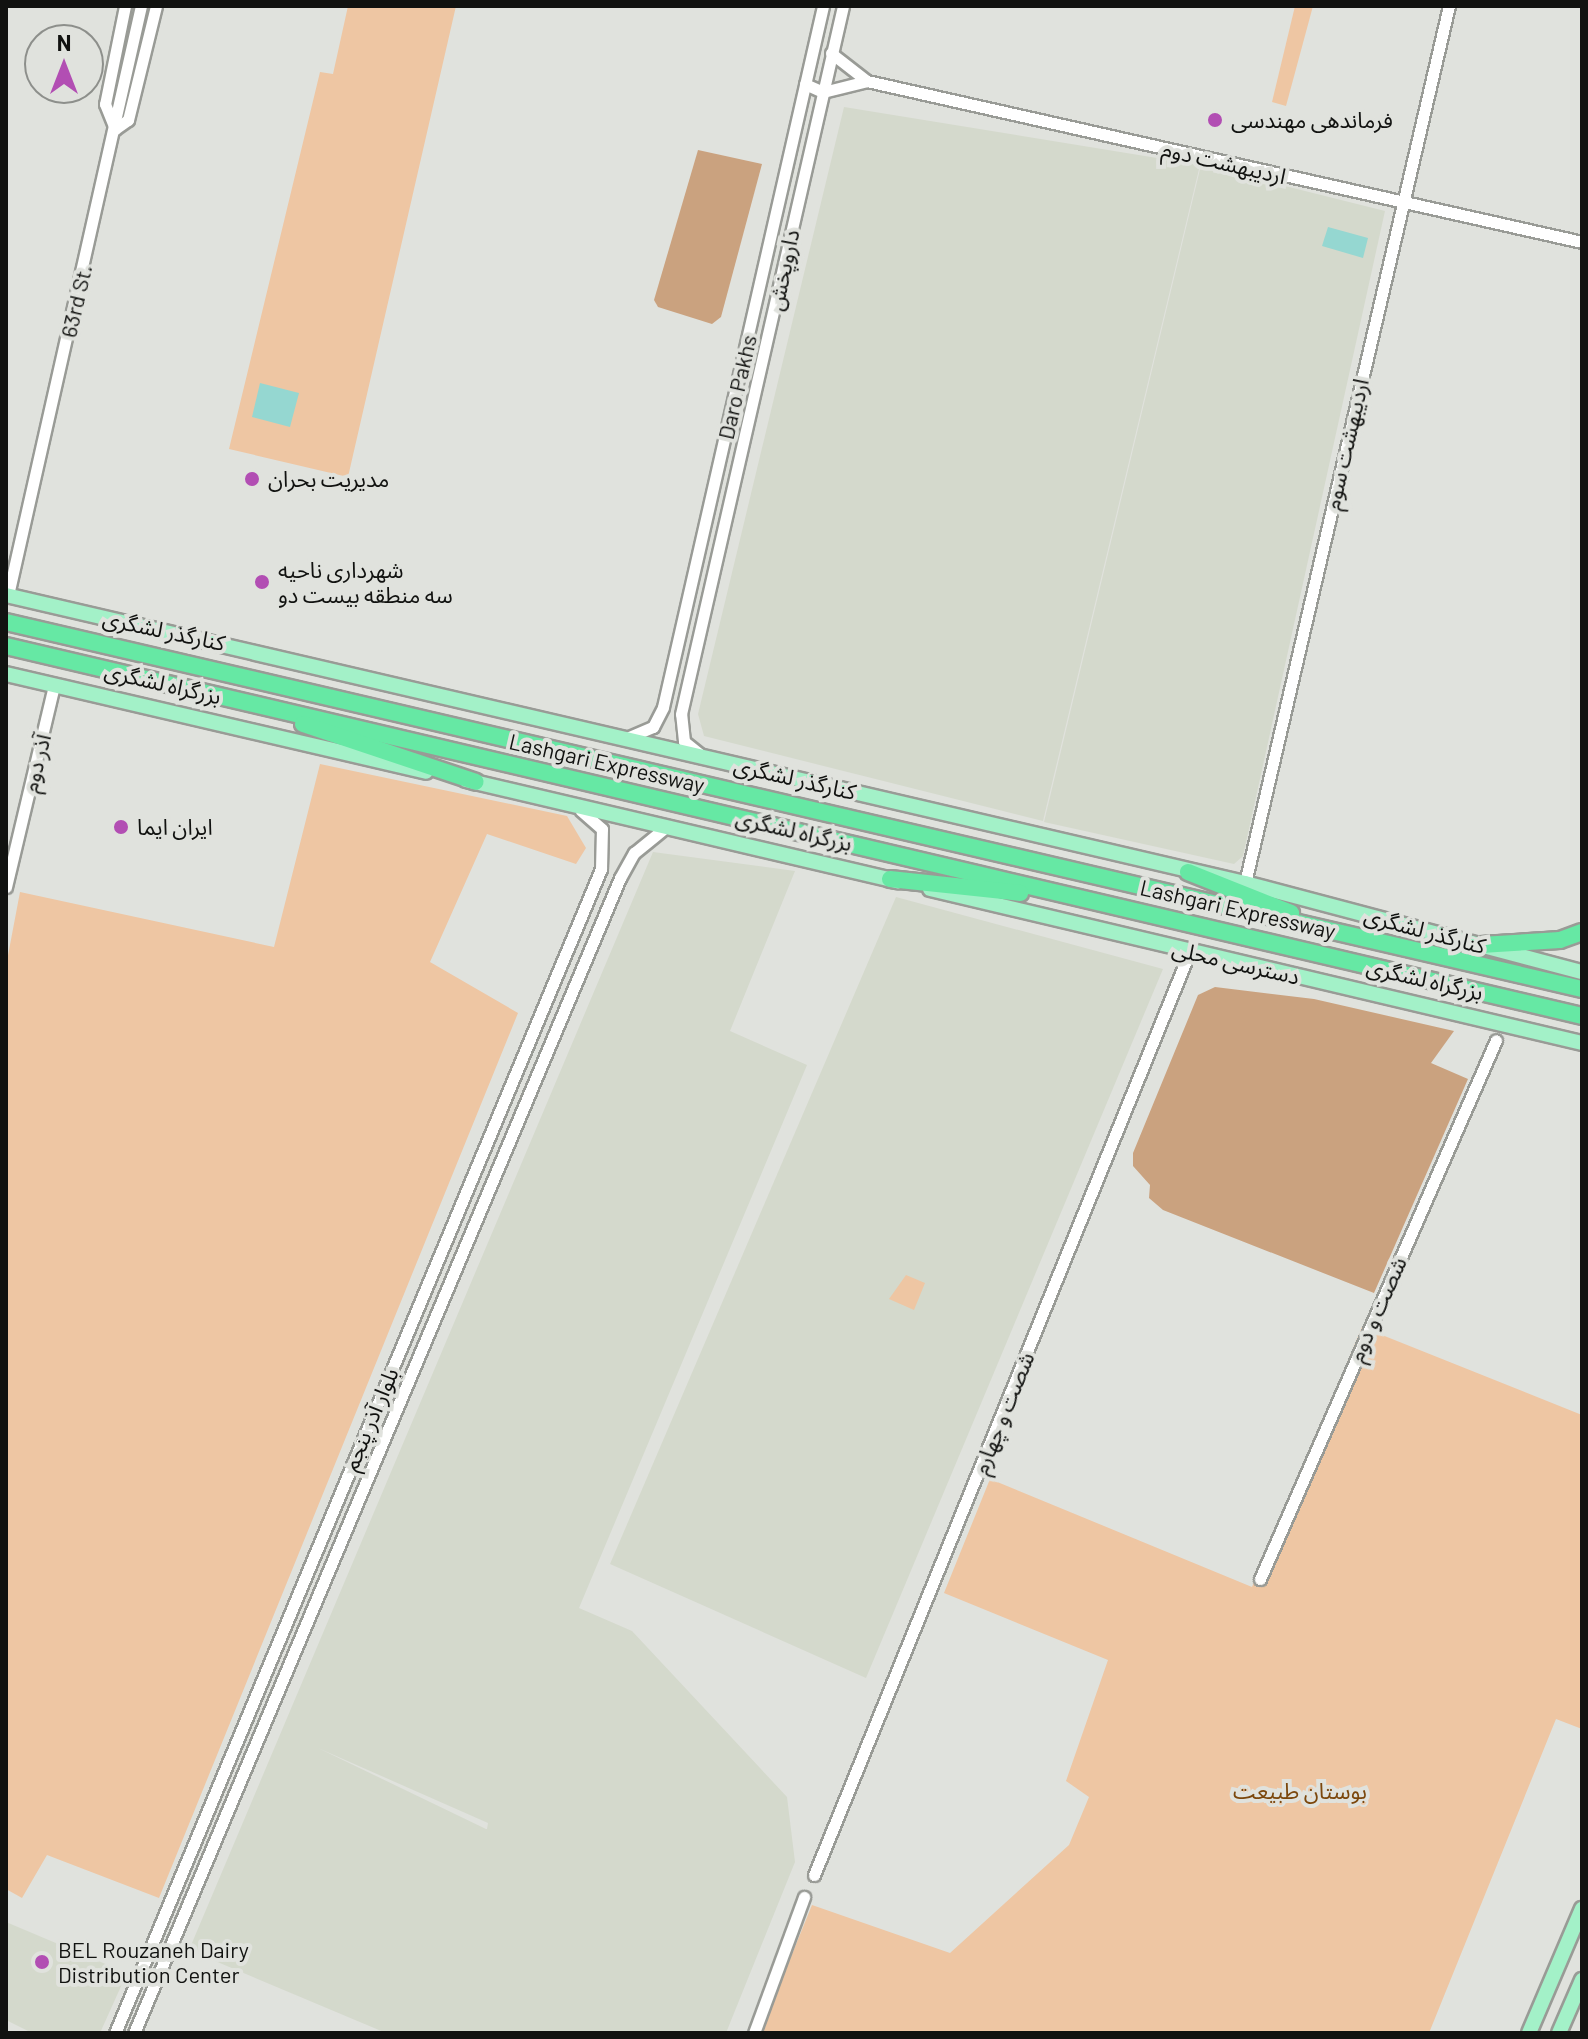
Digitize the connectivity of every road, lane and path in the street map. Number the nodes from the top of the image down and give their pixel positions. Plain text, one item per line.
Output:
1 (125, 6) edge
2 (141, 6) edge
3 (156, 6) edge
4 (823, 6) edge
5 (843, 6) edge
6 (1449, 6) edge
7 (831, 53) junction
8 (867, 81) junction
9 (805, 84) junction
10 (823, 92) junction
11 (115, 129) junction
12 (1403, 202) junction
13 (1582, 242) edge
14 (7, 595) edge
15 (6, 622) edge
16 (6, 646) edge
17 (6, 674) edge
18 (54, 686) junction
19 (242, 701) junction
20 (663, 707) junction
21 (681, 714) junction
22 (616, 738) junction
23 (705, 758) junction
24 (476, 782) junction
25 (581, 811) junction
26 (662, 830) junction
27 (1188, 872) junction
28 (890, 879) junction
29 (1245, 883) junction
30 (6, 887) edge
31 (1102, 903) junction
32 (1582, 932) edge
33 (1356, 937) junction
34 (1481, 945) junction
35 (1190, 951) junction
36 (1582, 972) edge
37 (1582, 989) edge
38 (1582, 1016) edge
39 (1496, 1040) dead end
40 (1582, 1043) edge
41 (1260, 1579) dead end
42 (201, 1827) junction
43 (215, 1837) junction
44 (814, 1875) dead end
45 (804, 1897) dead end
46 (1582, 1909) edge
47 (1582, 1980) edge
48 (115, 2033) edge
49 (134, 2033) edge
50 (754, 2033) edge
51 (1529, 2033) edge
52 (1559, 2033) edge

1 - 11 street
2 - 11 street, 63rd St.
3 - 11 street
4 - 9 street, Daro Pakhs
5 - 7 street, داروپخش
6 - 12 street, اردیبهشت سوم
7 - 8 street, اردیبهشت دوم
7 - 10 street, داروپخش
8 - 10 street, اردیبهشت دوم
8 - 12 street, اردیبهشت دوم
9 - 10 street
9 - 20 street, Daro Pakhs
10 - 21 street, داروپخش
11 - 14 street, 63rd St.
12 - 13 street, اردیبهشت دوم
12 - 29 street, اردیبهشت سوم
14 - 22 main road, کنارگذر لشگری
15 - 33 highway, Lashgari Expressway
16 - 19 highway, بزرگراه لشگری
17 - 18 main road
18 - 24 main road
18 - 30 street, آذر دوم
19 - 24 highway
19 - 31 highway, بزرگراه لشگری
20 - 21 street
20 - 22 street
21 - 23 street
22 - 23 main road, کنارگذر لشگری
23 - 27 main road, کنارگذر لشگری
24 - 25 main road
25 - 26 main road
25 - 42 street, بلوار آذر پنجم
26 - 28 main road
26 - 43 street, بلوار آذر پنجم
27 - 29 main road, کنارگذر لشگری
27 - 33 highway
28 - 31 highway
28 - 35 main road, دسترسی محلی
29 - 34 main road, کنارگذر لشگری
31 - 38 highway, بزرگراه لشگری
32 - 34 highway
33 - 37 highway, Lashgari Expressway
34 - 36 main road, کنارگذر لشگری
35 - 40 main road, دسترسی محلی
35 - 44 street, شصت و چهارم
39 - 41 street, شصت و دوم
42 - 43 street
42 - 48 street, بلوار آذر پنجم
43 - 49 street, بلوار آذر پنجم
45 - 50 street
46 - 51 main road
47 - 52 main road

